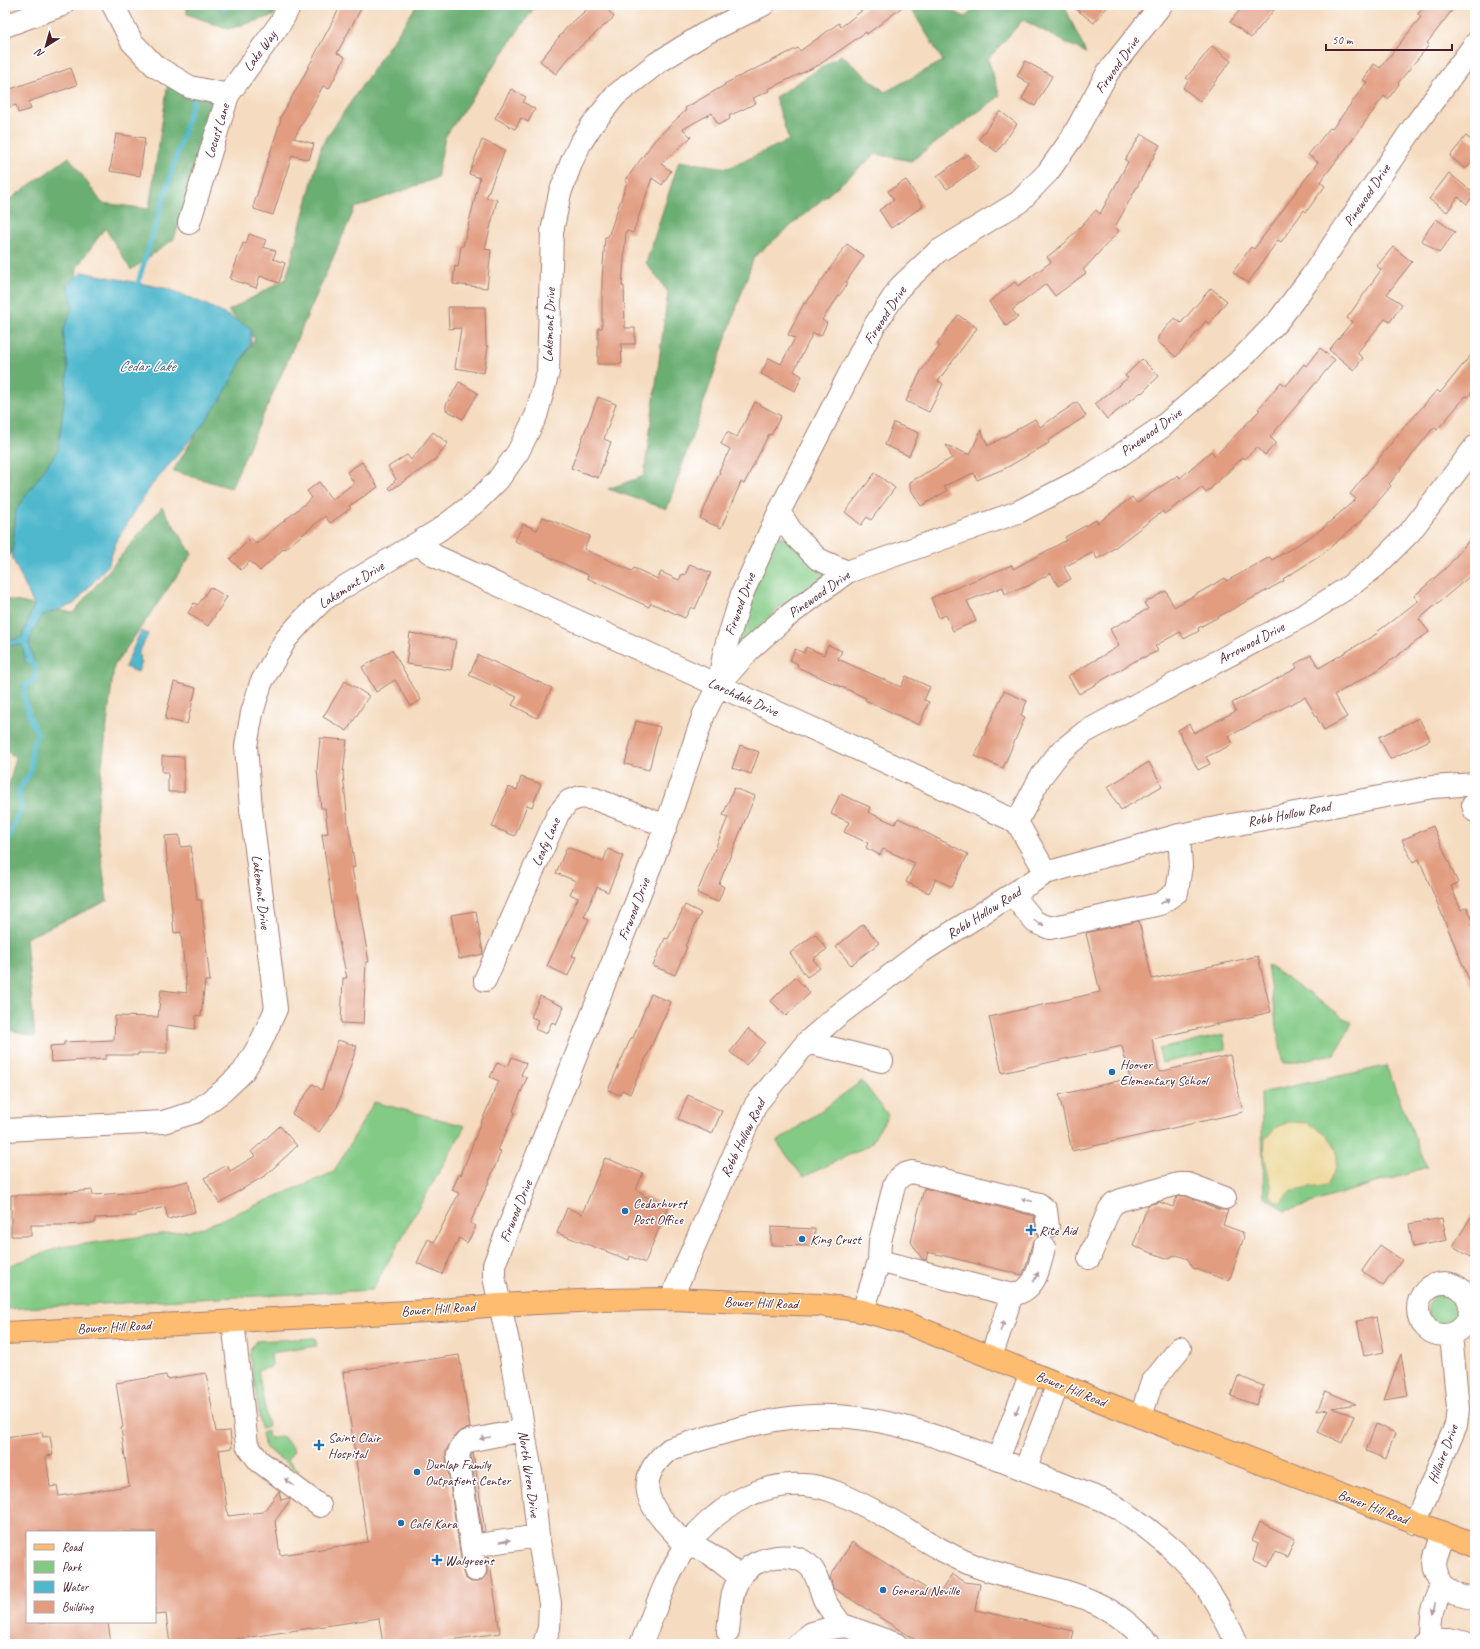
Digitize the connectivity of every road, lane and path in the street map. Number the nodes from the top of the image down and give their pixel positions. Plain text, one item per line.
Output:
1 (62, 5) edge
2 (113, 5) edge
3 (290, 5) edge
4 (763, 5) edge
5 (1161, 5) edge
6 (5, 26) edge
7 (1475, 44) edge
8 (228, 95) junction
9 (189, 223) dead end
10 (1475, 447) edge
11 (779, 512) junction
12 (418, 544) junction
13 (847, 572) junction
14 (718, 686) junction
15 (1475, 784) edge
16 (1475, 803) edge
17 (1475, 811) edge
18 (1017, 822) junction
19 (666, 826) junction
20 (1179, 835) junction
21 (1046, 873) junction
22 (1013, 895) junction
23 (485, 980) dead end
24 (808, 1042) junction
25 (882, 1061) dead end
26 (5, 1130) edge
27 (1225, 1198) dead end
28 (1089, 1258) dead end
29 (879, 1261) junction
30 (1012, 1295) junction
31 (671, 1299) junction
32 (499, 1305) junction
33 (863, 1311) junction
34 (233, 1321) junction
35 (5, 1333) edge
36 (1451, 1335) dead end
37 (1180, 1348) dead end
38 (991, 1357) junction
39 (1031, 1373) junction
40 (1058, 1384) junction
41 (1141, 1417) junction
42 (523, 1430) junction
43 (998, 1459) junction
44 (1025, 1470) junction
45 (320, 1506) dead end
46 (1415, 1523) junction
47 (1443, 1534) junction
48 (538, 1536) junction
49 (687, 1545) junction
50 (1475, 1545) edge
51 (472, 1546) junction
52 (476, 1570) dead end
53 (739, 1576) junction
54 (1443, 1586) junction
55 (1475, 1598) edge
56 (826, 1603) junction
57 (842, 1626) junction
58 (728, 1632) dead end
59 (805, 1638) edge
60 (1428, 1642) edge
61 (544, 1644) edge
62 (641, 1644) edge
63 (896, 1644) edge
64 (1148, 1644) edge
65 (1237, 1644) edge
66 (1464, 1644) edge

1 - 6 street
2 - 8 street, Locust Lane
3 - 8 street, Lake Way
4 - 12 street, Lakemont Drive
5 - 11 street, Firwood Drive
7 - 13 street, Pinewood Drive
8 - 9 street, Locust Lane
10 - 18 street, Arrowood Drive
11 - 13 street
11 - 14 street, Firwood Drive
12 - 14 street, Larchdale Drive
12 - 26 street, Lakemont Drive
13 - 14 street, Pinewood Drive
14 - 18 street, Larchdale Drive
14 - 19 street, Firwood Drive
15 - 20 street, Robb Hollow Road
16 - 17 street
18 - 21 street
19 - 23 street, Leafy Lane
19 - 32 street, Firwood Drive
20 - 21 street, Robb Hollow Road
22 -> 20 street
21 - 22 street, Robb Hollow Road
22 - 24 street, Robb Hollow Road
24 - 25 street
24 - 31 street, Robb Hollow Road
27 - 28 street
29 - 30 street
30 -> 29 street
29 - 33 street
38 -> 30 street
31 - 32 main road, Bower Hill Road
31 - 33 main road, Bower Hill Road
32 - 34 main road, Bower Hill Road
32 - 42 street, North Wren Drive
33 - 38 main road, Bower Hill Road
34 - 35 main road, Bower Hill Road
45 -> 34 street
36 - 46 street, Hillaire Drive
37 - 41 street
38 - 39 main road, Bower Hill Road
39 - 40 main road, Bower Hill Road
39 -> 43 street
40 - 41 main road, Bower Hill Road
40 - 44 street
41 - 46 main road, Bower Hill Road
42 - 48 street, North Wren Drive
42 -> 51 street
43 - 44 street
43 - 49 street
44 - 65 street
46 - 47 main road, Bower Hill Road
47 - 50 main road, Bower Hill Road
47 - 54 street
51 -> 48 street
48 - 61 street, North Wren Drive
49 - 53 street
49 - 62 street
49 - 64 street
51 - 52 street
53 - 56 street
53 - 58 street
54 - 55 street
54 -> 60 street
56 - 57 street
56 - 59 street
57 - 59 street
57 - 63 street
60 - 66 street

